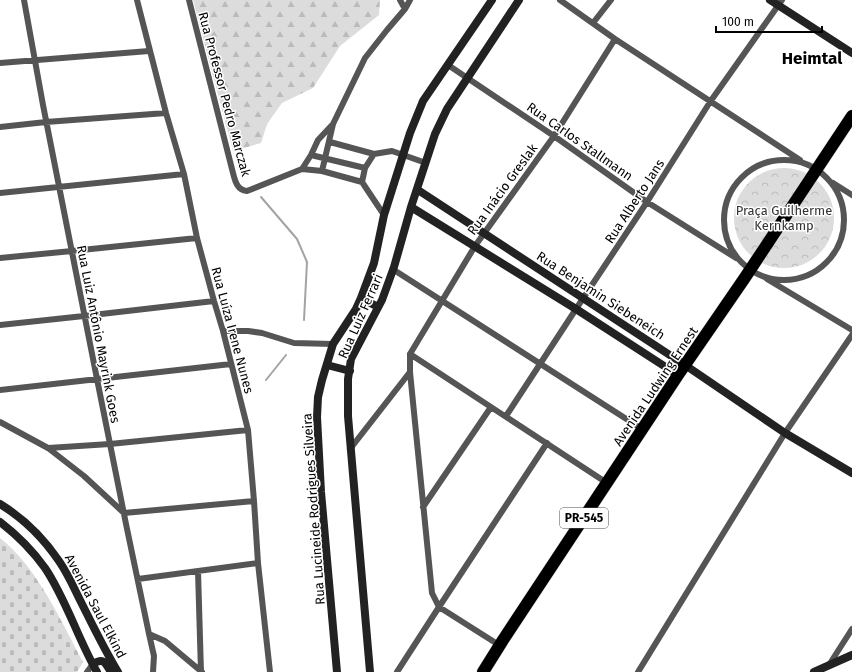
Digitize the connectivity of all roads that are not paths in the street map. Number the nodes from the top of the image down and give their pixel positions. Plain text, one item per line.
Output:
1 (24, 0) edge
2 (137, 0) edge
3 (189, 0) edge
4 (400, 0) edge
5 (410, 0) edge
6 (492, 0) edge
7 (519, 0) edge
8 (560, 0) edge
9 (611, 0) edge
10 (770, 0) edge
11 (780, 3) edge
12 (405, 9) junction
13 (593, 23) junction
14 (614, 39) junction
15 (149, 50) junction
16 (852, 53) edge
17 (35, 60) junction
18 (0, 63) edge
19 (448, 65) junction
20 (467, 78) junction
21 (710, 102) junction
22 (166, 114) junction
23 (852, 116) edge
24 (46, 122) junction
25 (333, 124) junction
26 (0, 127) edge
27 (554, 136) junction
28 (330, 142) junction
29 (311, 154) junction
30 (374, 154) junction
31 (403, 155) junction
32 (325, 159) junction
33 (426, 163) junction
34 (365, 168) junction
35 (811, 168) junction
36 (302, 169) junction
37 (322, 170) junction
38 (184, 174) junction
39 (830, 181) junction
40 (362, 182) junction
41 (59, 187) junction
42 (418, 190) junction
43 (0, 193) edge
44 (852, 195) edge
45 (648, 202) junction
46 (411, 207) junction
47 (384, 216) junction
48 (484, 233) junction
49 (197, 238) junction
50 (475, 246) junction
51 (72, 251) junction
52 (0, 258) edge
53 (740, 260) junction
54 (394, 270) junction
55 (756, 272) junction
56 (361, 298) junction
57 (583, 298) junction
58 (443, 300) junction
59 (214, 301) junction
60 (378, 307) junction
61 (576, 309) junction
62 (84, 316) junction
63 (0, 325) edge
64 (852, 330) edge
65 (223, 331) junction
66 (852, 335) edge
67 (334, 344) junction
68 (410, 354) junction
69 (540, 363) junction
70 (230, 364) junction
71 (327, 365) junction
72 (685, 365) junction
73 (350, 371) junction
74 (410, 372) junction
75 (678, 375) junction
76 (97, 379) junction
77 (0, 390) edge
78 (491, 407) junction
79 (506, 416) junction
80 (0, 422) edge
81 (642, 429) junction
82 (248, 430) junction
83 (785, 433) junction
84 (547, 443) junction
85 (110, 444) junction
86 (48, 448) junction
87 (350, 449) junction
88 (852, 473) edge
89 (607, 483) junction
90 (254, 501) junction
91 (0, 504) edge
92 (423, 507) junction
93 (124, 513) junction
94 (0, 522) edge
95 (258, 563) junction
96 (198, 571) junction
97 (138, 579) junction
98 (439, 607) junction
99 (852, 629) edge
100 (150, 634) junction
101 (499, 646) junction
102 (852, 655) edge
103 (93, 664) junction
104 (829, 666) junction
105 (87, 672) edge
106 (97, 672) edge
107 (111, 672) edge
108 (118, 672) edge
109 (153, 672) edge
110 (202, 672) edge
111 (270, 672) edge
112 (338, 672) edge
113 (370, 672) edge
114 (397, 672) edge
115 (483, 672) edge
116 (638, 672) edge
117 (814, 672) edge

1 - 17 street, Rua Luiz Antônio Mayrink Goes
2 - 15 street, Rua Luíza Irene Nunes
3 - 36 street, Rua Professor Pedro Marczak
4 - 12 street
5 - 12 street
6 - 19 street, Rua Lucineide Rodrigues Silveira
7 - 20 street, Rua Luiz Ferrari
8 - 13 street
9 - 13 street
10 - 11 street
11 - 16 street
11 - 21 street, Rua Alberto Jans
12 - 25 street
13 - 14 street
14 - 21 street
14 - 27 street, Rua Inácio Greslak
15 - 17 street
15 - 22 street, Rua Luíza Irene Nunes
17 - 18 street
17 - 24 street, Rua Luiz Antônio Mayrink Goes
19 - 20 street, Rua Carlos Stallmann
19 - 31 street, Rua Lucineide Rodrigues Silveira
20 - 27 street, Rua Carlos Stallmann
20 - 33 street, Rua Luiz Ferrari
21 - 35 street
21 - 45 street, Rua Alberto Jans
22 - 24 street
22 - 38 street, Rua Luíza Irene Nunes
23 - 35 highway, Avenida Ludwing Ernest / PR-545
24 - 26 street
24 - 41 street, Rua Luiz Antônio Mayrink Goes
25 - 28 street
25 - 29 street
27 - 45 street, Rua Carlos Stallmann
27 - 48 street, Rua Inácio Greslak
28 - 30 street
28 - 32 street
29 - 32 street
29 - 36 street
30 - 31 street
30 - 34 street
31 - 33 street
31 - 47 street, Rua Lucineide Rodrigues Silveira
32 - 34 street
32 - 37 street
33 - 42 street, Rua Luiz Ferrari
34 - 40 street
35 - 39 street
35 - 53 street
35 - 55 highway, Avenida Ludwing Ernest / PR-545
36 - 37 street
37 - 40 street
38 - 41 street
38 - 49 street, Rua Luíza Irene Nunes
39 - 44 street
39 - 55 street
40 - 47 street
41 - 43 street
41 - 51 street, Rua Luiz Antônio Mayrink Goes
42 - 46 street, Rua Luiz Ferrari
42 - 48 street, Rua Benjamin Siebeneich
45 - 53 street, Rua Carlos Stallmann
45 - 57 street, Rua Alberto Jans
46 - 50 street, Rua Benjamin Siebeneich
46 - 54 street, Rua Luiz Ferrari
47 - 56 street, Rua Lucineide Rodrigues Silveira
48 - 50 street, Rua Inácio Greslak
48 - 57 street, Rua Benjamin Siebeneich
49 - 51 street
49 - 59 street, Rua Luíza Irene Nunes
50 - 58 street, Rua Inácio Greslak
50 - 61 street, Rua Benjamin Siebeneich
51 - 52 street
51 - 62 street, Rua Luiz Antônio Mayrink Goes
53 - 55 street
54 - 58 street
54 - 60 street, Rua Luiz Ferrari
55 - 64 street
55 - 72 highway, Avenida Ludwing Ernest / PR-545
56 - 60 street
56 - 67 street, Rua Lucineide Rodrigues Silveira
57 - 61 street, Rua Alberto Jans
57 - 72 street, Rua Benjamin Siebeneich
58 - 68 street, Rua Inácio Greslak
58 - 69 street
59 - 62 street
59 - 65 street, Rua Luíza Irene Nunes
60 - 73 street, Rua Luiz Ferrari
61 - 69 street, Rua Alberto Jans
61 - 75 street, Rua Benjamin Siebeneich
62 - 63 street
62 - 76 street, Rua Luiz Antônio Mayrink Goes
65 - 67 street
65 - 70 street, Rua Luíza Irene Nunes
66 - 83 street
67 - 71 street, Rua Lucineide Rodrigues Silveira
68 - 74 street
68 - 78 street
69 - 79 street, Rua Alberto Jans
69 - 81 street
70 - 76 street
70 - 82 street, Rua Luíza Irene Nunes
71 - 73 street
71 - 112 street, Rua Lucineide Rodrigues Silveira
72 - 75 highway, Avenida Ludwing Ernest / PR-545
72 - 83 street, Rua Benjamin Siebeneich
73 - 87 street, Rua Luiz Ferrari
74 - 87 street
74 - 92 street
75 - 81 highway, Avenida Ludwing Ernest / PR-545
76 - 77 street
76 - 85 street, Rua Luiz Antônio Mayrink Goes
78 - 79 street
78 - 92 street
79 - 84 street
80 - 86 street
81 - 89 highway, Avenida Ludwing Ernest / PR-545
82 - 85 street
82 - 90 street, Rua Luíza Irene Nunes
83 - 88 street, Rua Benjamin Siebeneich
83 - 116 street
84 - 89 street
84 - 98 street
85 - 86 street
85 - 93 street, Rua Luiz Antônio Mayrink Goes
86 - 93 street
87 - 113 street, Rua Luiz Ferrari
89 - 101 highway, Avenida Ludwing Ernest / PR-545
90 - 93 street
90 - 95 street, Rua Luíza Irene Nunes
91 - 108 street, Avenida Saul Elkind
92 - 98 street
93 - 97 street, Rua Luiz Antônio Mayrink Goes
94 - 103 street, Avenida Saul Elkind
95 - 96 street
95 - 111 street, Rua Luíza Irene Nunes
96 - 97 street
96 - 110 street
97 - 100 street, Rua Luiz Antônio Mayrink Goes
98 - 101 street
98 - 114 street
99 - 104 street
100 - 109 street, Rua Luiz Antônio Mayrink Goes
100 - 110 street
101 - 115 highway, Avenida Ludwing Ernest / PR-545
102 - 104 street
103 - 105 street
103 - 106 street, Avenida Saul Elkind
103 - 107 street
104 - 117 street

